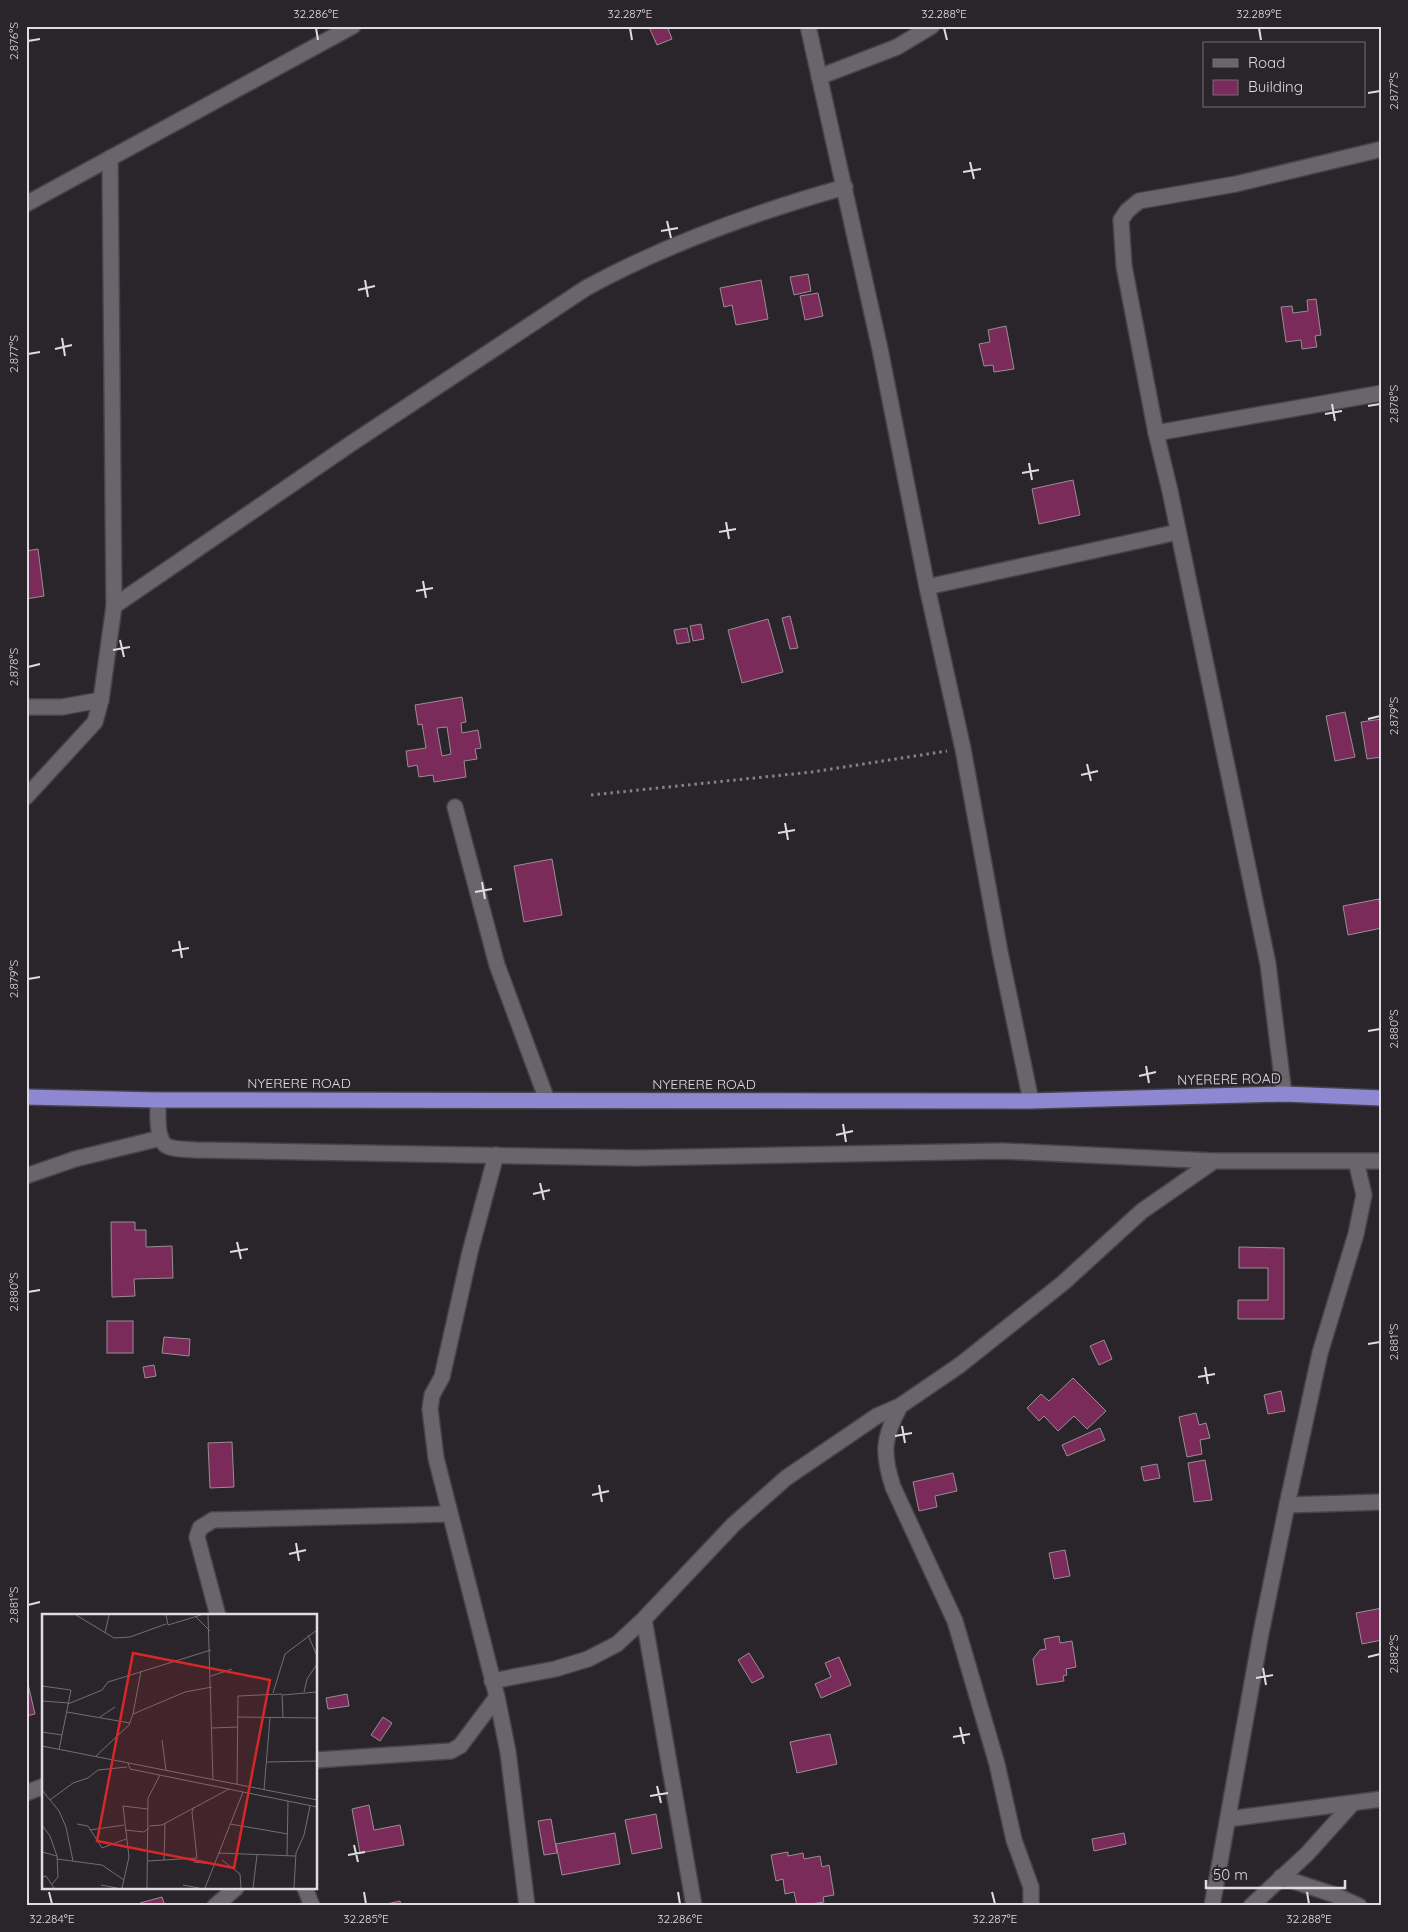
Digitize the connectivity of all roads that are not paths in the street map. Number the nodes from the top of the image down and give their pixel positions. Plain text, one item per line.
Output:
1 (353, 26) edge
2 (808, 26) edge
3 (932, 26) edge
4 (819, 77) junction
5 (1382, 149) edge
6 (110, 158) junction
7 (844, 187) junction
8 (26, 204) edge
9 (1382, 393) edge
10 (1156, 433) junction
11 (1178, 532) junction
12 (927, 587) junction
13 (114, 606) junction
14 (101, 700) junction
15 (26, 707) edge
16 (26, 797) edge
17 (455, 807) dead end
18 (1284, 1094) junction
19 (26, 1097) edge
20 (1382, 1098) edge
21 (158, 1100) junction
22 (547, 1100) junction
23 (1031, 1101) junction
24 (161, 1138) junction
25 (496, 1155) junction
26 (1214, 1161) junction
27 (1356, 1161) junction
28 (1382, 1161) edge
29 (26, 1176) edge
30 (900, 1406) junction
31 (1382, 1502) edge
32 (1287, 1505) junction
33 (450, 1514) junction
34 (217, 1614) edge
35 (644, 1619) junction
36 (492, 1681) junction
37 (497, 1697) junction
38 (318, 1760) edge
39 (42, 1787) edge
40 (26, 1793) edge
41 (1382, 1799) edge
42 (1352, 1804) junction
43 (1228, 1819) junction
44 (1280, 1877) junction
45 (234, 1890) edge
46 (306, 1890) edge
47 (215, 1906) edge
48 (312, 1906) edge
49 (527, 1906) edge
50 (694, 1906) edge
51 (1031, 1906) edge
52 (1212, 1906) edge
53 (1251, 1906) edge
54 (1359, 1906) edge

1 - 6 street
2 - 4 street
3 - 4 street
4 - 7 street
5 - 10 street
6 - 8 street
6 - 13 street
7 - 12 street
7 - 13 street
9 - 10 street
10 - 11 street
11 - 12 street
11 - 18 street
12 - 23 street
13 - 14 street
14 - 15 street
14 - 16 street
17 - 22 street
18 - 20 highway, NYERERE ROAD
18 - 23 highway, NYERERE ROAD
19 - 21 highway, NYERERE ROAD
21 - 22 highway, NYERERE ROAD
21 - 24 street
22 - 23 highway, NYERERE ROAD
24 - 25 street
24 - 29 street
25 - 26 street
25 - 33 street
26 - 27 street
26 - 30 street
27 - 28 street
27 - 32 street
30 - 35 street
30 - 51 street
31 - 32 street
32 - 43 street
33 - 34 street
33 - 36 street
35 - 36 street
35 - 50 street
36 - 37 street
37 - 38 street
37 - 49 street
39 - 40 street
41 - 42 street
42 - 43 street
42 - 44 street
43 - 52 street
44 - 53 street
44 - 54 street
45 - 47 street
46 - 48 street

